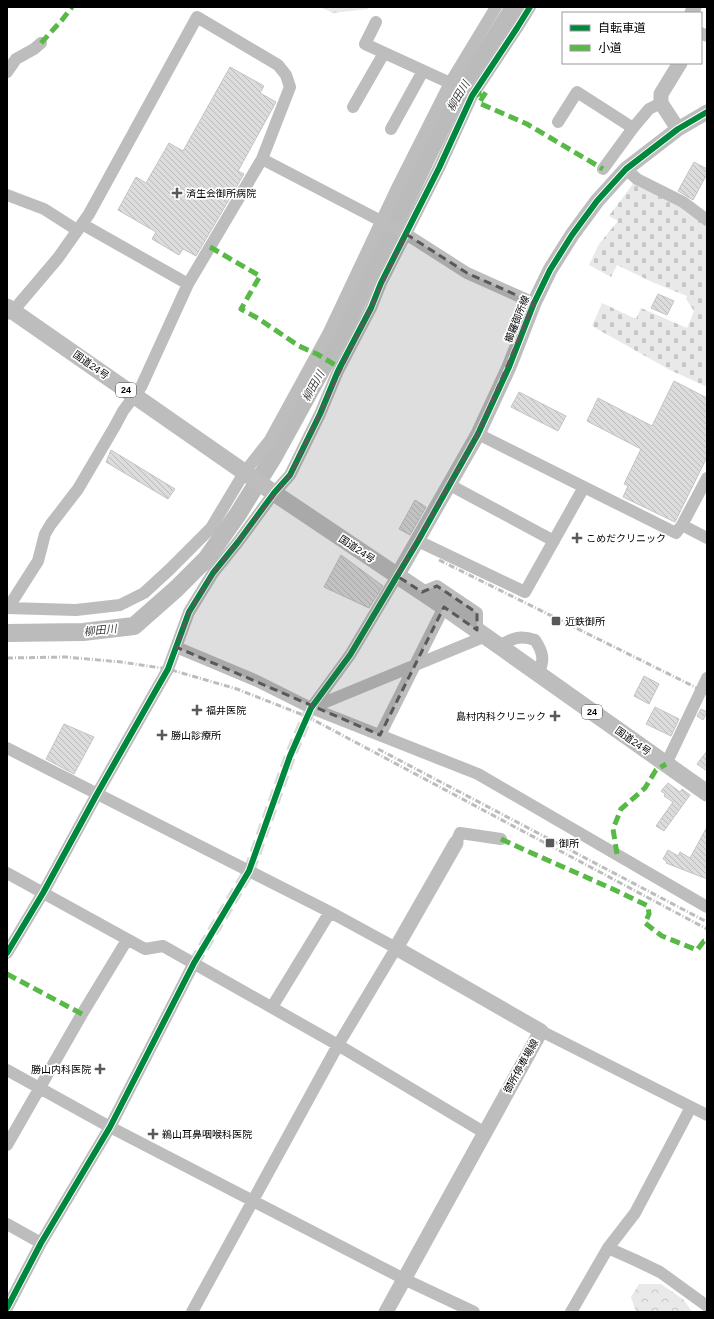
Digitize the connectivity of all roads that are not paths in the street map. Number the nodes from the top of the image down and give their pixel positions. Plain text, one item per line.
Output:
1 (496, 7) edge
2 (530, 7) edge
3 (376, 22) dead end
4 (41, 43) dead end
5 (384, 53) junction
6 (679, 64) edge
7 (423, 71) junction
8 (7, 72) edge
9 (450, 83) junction
10 (472, 96) junction
11 (661, 103) junction
12 (353, 107) dead end
13 (707, 112) edge
14 (558, 122) dead end
15 (633, 128) junction
16 (391, 129) dead end
17 (678, 129) junction
18 (262, 159) junction
19 (603, 169) dead end
20 (626, 169) junction
21 (7, 195) edge
22 (381, 220) junction
23 (707, 220) edge
24 (80, 227) junction
25 (406, 234) junction
26 (188, 284) junction
27 (534, 303) junction
28 (9, 310) edge
29 (134, 396) junction
30 (478, 434) junction
31 (247, 475) junction
32 (707, 478) edge
33 (450, 485) junction
34 (584, 487) junction
35 (271, 491) junction
36 (682, 525) junction
37 (707, 538) edge
38 (418, 541) junction
39 (554, 541) junction
40 (397, 576) junction
41 (422, 592) junction
42 (444, 607) junction
43 (8, 608) edge
44 (481, 633) junction
45 (500, 646) junction
46 (176, 647) junction
47 (414, 666) junction
48 (538, 674) junction
49 (707, 678) edge
50 (311, 708) junction
51 (380, 735) junction
52 (8, 750) edge
53 (666, 764) junction
54 (707, 793) edge
55 (97, 794) junction
56 (501, 839) dead end
57 (456, 843) joint
58 (7, 873) edge
59 (43, 893) junction
60 (707, 907) edge
61 (330, 912) junction
62 (127, 940) junction
63 (396, 948) junction
64 (7, 952) edge
65 (194, 963) junction
66 (272, 1007) junction
67 (541, 1031) junction
68 (338, 1045) junction
69 (7, 1070) edge
70 (40, 1087) junction
71 (691, 1107) junction
72 (706, 1112) edge
73 (110, 1126) junction
74 (485, 1133) junction
75 (7, 1145) edge
76 (254, 1201) junction
77 (7, 1224) edge
78 (41, 1243) junction
79 (608, 1248) junction
80 (404, 1279) junction
81 (707, 1306) edge
82 (7, 1308) edge
83 (192, 1312) edge
84 (386, 1312) edge
85 (474, 1312) edge
86 (571, 1312) edge

1 - 9 street
2 - 10 street
3 - 5 street
4 - 8 street
5 - 7 street
5 - 12 street
6 - 11 main road
7 - 9 street
7 - 16 street
9 - 10 street
9 - 22 street
10 - 25 street
11 - 15 street
11 - 17 main road
13 - 17 main road, 櫛羅御所線
14 - 15 street
15 - 19 street
17 - 20 main road, 櫛羅御所線
18 - 22 street
18 - 24 street
18 - 26 street
20 - 23 street
20 - 27 main road, 櫛羅御所線
21 - 24 street
22 - 25 street
22 - 31 street
24 - 26 street
24 - 28 street
25 - 27 street
25 - 35 street
26 - 29 street
27 - 30 main road, 櫛羅御所線
28 - 29 highway, 国道24号 / 24
29 - 31 highway, 国道24号 / 24
29 - 43 street
30 - 33 main road, 櫛羅御所線
30 - 34 street
31 - 35 highway, 国道24号 / 24
31 - 43 street
32 - 36 street
33 - 38 main road, 櫛羅御所線
33 - 39 street
34 - 36 street
34 - 39 street
35 - 40 highway, 国道24号 / 24
35 - 46 street
36 - 37 street
38 - 39 street
38 - 40 main road, 櫛羅御所線
40 - 41 highway, 国道24号 / 24
40 - 50 street
41 - 42 highway, 国道24号 / 24
41 - 44 street
42 - 44 highway, 国道24号 / 24
42 - 47 street
44 - 45 highway, 国道24号 / 24
44 - 47 street
45 - 48 highway, 国道24号 / 24
45 - 48 street
46 - 50 street
46 - 55 street
47 - 50 street
47 - 51 street
48 - 53 highway, 国道24号 / 24
49 - 53 street
50 - 51 street
51 - 60 street
52 - 55 street
53 - 54 highway, 国道24号 / 24
55 - 59 street
55 - 61 street
56 - 57 street
57 - 63 main road
58 - 59 street
59 - 62 street
59 - 64 street
61 - 63 street
61 - 66 street
62 - 65 street
62 - 70 street
63 - 67 main road, 御所停車場線
63 - 68 street
65 - 66 street
65 - 73 street
66 - 68 street
67 - 71 street
67 - 74 main road, 御所停車場線
68 - 74 street
68 - 76 street
69 - 70 street
70 - 73 street
70 - 75 street
71 - 72 street
71 - 79 street
73 - 76 street
73 - 78 street
74 - 80 main road, 御所停車場線
76 - 80 street
76 - 83 street
77 - 78 street
78 - 82 street
79 - 81 street
79 - 86 street
80 - 84 main road, 御所停車場線
80 - 85 street

